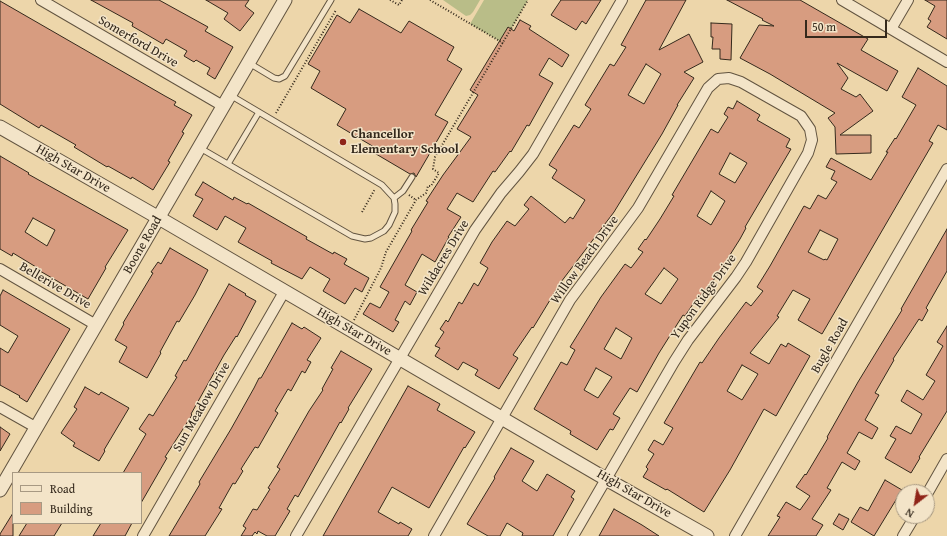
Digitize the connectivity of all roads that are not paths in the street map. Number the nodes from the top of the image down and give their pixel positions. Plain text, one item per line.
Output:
1 (40, 0) edge
2 (285, 0) edge
3 (331, 0) edge
4 (622, 0) edge
5 (842, 0) edge
6 (908, 0) edge
7 (891, 29) junction
8 (947, 62) edge
9 (248, 63) junction
10 (756, 90) joint
11 (226, 100) junction
12 (259, 112) junction
13 (0, 127) edge
14 (199, 148) junction
15 (228, 164) junction
16 (947, 169) edge
17 (412, 177) dead end
18 (394, 198) junction
19 (158, 218) junction
20 (0, 269) edge
21 (284, 292) junction
22 (96, 325) junction
23 (400, 358) junction
24 (0, 407) edge
25 (502, 418) junction
26 (36, 428) junction
27 (947, 459) edge
28 (606, 479) junction
29 (933, 484) edge
30 (0, 490) edge
31 (910, 524) edge
32 (143, 536) edge
33 (296, 536) edge
34 (434, 536) edge
35 (572, 536) edge
36 (707, 536) edge
37 (735, 536) edge
38 (903, 536) edge

1 - 11 street, Somerford Drive
2 - 9 street, Boone Road
3 - 9 lane
4 - 23 street, Wildacres Drive
5 - 7 street
6 - 7 street
7 - 8 street
9 - 11 street, Boone Road
10 - 25 street, Willow Beach Drive
10 - 28 street, Yupon Ridge Drive
11 - 12 lane
11 - 14 street, Boone Road
12 - 15 lane
12 - 18 lane
13 - 19 street, High Star Drive
14 - 15 lane
14 - 19 street, Boone Road
15 - 18 lane
16 - 37 street, Bugle Road
17 - 18 lane
19 - 21 street, High Star Drive
19 - 22 street, Boone Road
20 - 22 street, Bellerive Drive
21 - 23 street, High Star Drive
21 - 32 street, Sun Meadow Drive
22 - 26 street, Boone Road
23 - 25 street, High Star Drive
23 - 33 street, Wildacres Drive
24 - 26 street
25 - 28 street, High Star Drive
25 - 34 street, Willow Beach Drive
26 - 30 street, Boone Road
27 - 29 street
28 - 35 street, Yupon Ridge Drive
28 - 36 street, High Star Drive
31 - 38 street

